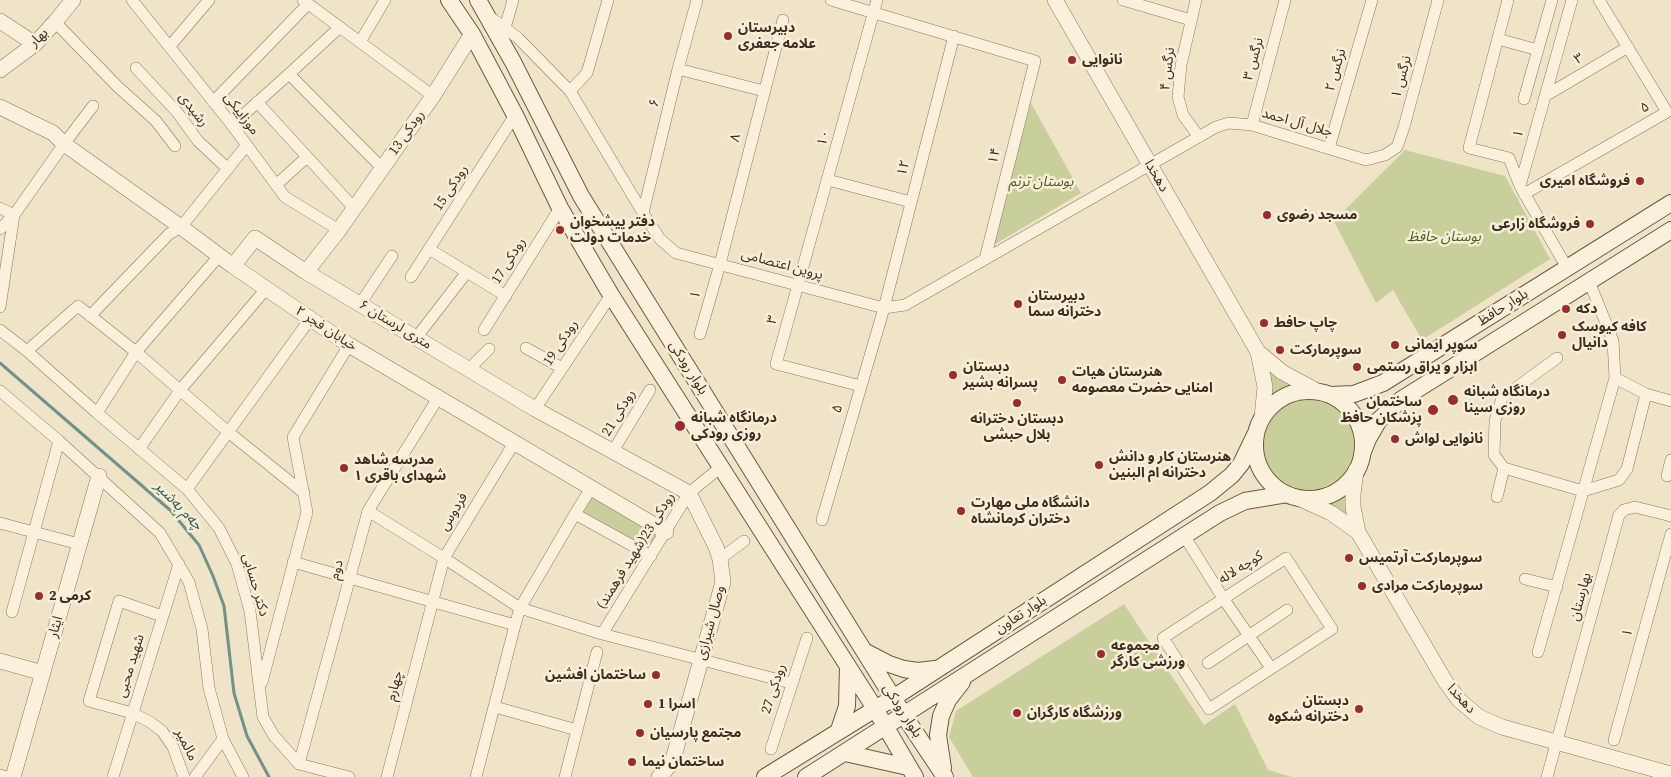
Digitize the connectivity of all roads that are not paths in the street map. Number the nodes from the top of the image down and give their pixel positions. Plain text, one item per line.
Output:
1 (73, 0) edge
2 (132, 0) edge
3 (209, 0) edge
4 (385, 0) edge
5 (449, 0) edge
6 (478, 0) edge
7 (513, 0) edge
8 (608, 0) edge
9 (697, 0) edge
10 (831, 0) edge
11 (877, 0) edge
12 (1055, 0) edge
13 (1124, 0) edge
14 (1196, 0) edge
15 (1285, 0) edge
16 (1372, 0) edge
17 (1438, 0) edge
18 (1508, 0) edge
19 (1552, 0) edge
20 (1572, 0) edge
21 (1599, 0) edge
22 (306, 2) edge
23 (874, 13) junction
24 (487, 14) junction
25 (0, 20) edge
26 (783, 20) dead end
27 (1191, 20) junction
28 (56, 22) junction
29 (340, 27) junction
30 (505, 28) junction
31 (472, 34) junction
32 (954, 36) junction
33 (1498, 39) junction
34 (360, 42) junction
35 (34, 44) junction
36 (170, 46) junction
37 (1628, 47) junction
38 (1538, 50) junction
39 (136, 68) dead end
40 (678, 69) junction
41 (0, 70) edge
42 (289, 74) junction
43 (570, 91) junction
44 (764, 91) junction
45 (433, 96) junction
46 (1545, 96) junction
47 (1524, 99) dead end
48 (213, 102) junction
49 (257, 102) junction
50 (93, 106) dead end
51 (0, 107) edge
52 (1669, 111) edge
53 (515, 115) junction
54 (232, 125) junction
55 (1252, 125) junction
56 (1199, 137) junction
57 (64, 144) junction
58 (175, 146) dead end
59 (246, 146) junction
60 (1328, 148) junction
61 (1385, 156) joint
62 (307, 157) junction
63 (1149, 165) junction
64 (382, 168) junction
65 (228, 169) junction
66 (828, 180) junction
67 (276, 185) junction
68 (1522, 190) junction
69 (581, 196) junction
70 (911, 202) junction
71 (1671, 203) edge
72 (0, 208) edge
73 (354, 208) junction
74 (560, 208) junction
75 (643, 213) junction
76 (14, 215) junction
77 (181, 227) junction
78 (0, 229) edge
79 (339, 230) junction
80 (1671, 230) edge
81 (429, 249) junction
82 (219, 256) junction
83 (392, 256) dead end
84 (985, 259) junction
85 (720, 264) junction
86 (232, 266) junction
87 (1567, 268) junction
88 (306, 272) junction
89 (467, 272) junction
90 (411, 277) dead end
91 (1589, 281) junction
92 (799, 284) junction
93 (266, 289) junction
94 (611, 295) junction
95 (506, 296) junction
96 (360, 304) junction
97 (0, 307) edge
98 (884, 308) junction
99 (90, 316) junction
100 (310, 319) junction
101 (0, 330) edge
102 (484, 330) dead end
103 (700, 334) dead end
104 (416, 338) junction
105 (350, 345) junction
106 (526, 348) dead end
107 (489, 349) dead end
108 (27, 351) junction
109 (136, 352) junction
110 (1258, 352) junction
111 (1557, 358) dead end
112 (562, 368) junction
113 (470, 369) junction
114 (1615, 378) junction
115 (861, 386) junction
116 (181, 389) junction
117 (650, 390) dead end
118 (0, 391) edge
119 (1324, 394) junction
120 (1646, 394) junction
121 (438, 398) junction
122 (1671, 401) edge
123 (536, 409) junction
124 (97, 413) junction
125 (1259, 426) junction
126 (228, 431) junction
127 (59, 441) junction
128 (514, 443) junction
129 (139, 449) junction
130 (613, 451) junction
131 (1671, 460) edge
132 (1359, 462) junction
133 (721, 466) junction
134 (1504, 468) junction
135 (99, 476) junction
136 (1667, 476) dead end
137 (591, 488) junction
138 (187, 489) junction
139 (1583, 491) junction
140 (689, 493) junction
141 (304, 494) junction
142 (1292, 496) junction
143 (1497, 497) dead end
144 (368, 511) junction
145 (575, 514) junction
146 (1671, 516) edge
147 (822, 520) dead end
148 (0, 523) edge
149 (35, 532) junction
150 (666, 532) junction
151 (1358, 532) junction
152 (1671, 534) edge
153 (1185, 537) junction
154 (744, 541) dead end
155 (79, 544) junction
156 (651, 556) junction
157 (444, 558) junction
158 (720, 560) junction
159 (293, 562) junction
160 (179, 564) junction
161 (350, 577) junction
162 (1525, 579) dead end
163 (1557, 587) junction
164 (1223, 598) junction
165 (432, 602) junction
166 (520, 608) junction
167 (1287, 610) dead end
168 (12, 612) dead end
169 (162, 616) junction
170 (515, 625) junction
171 (602, 634) junction
172 (1249, 636) junction
173 (807, 638) dead end
174 (864, 651) junction
175 (597, 652) dead end
176 (1538, 652) dead end
177 (701, 659) junction
178 (0, 660) edge
179 (1208, 663) dead end
180 (848, 667) junction
181 (1271, 668) junction
182 (937, 669) junction
183 (972, 671) junction
184 (42, 672) junction
185 (791, 683) junction
186 (260, 689) junction
187 (893, 698) junction
188 (495, 707) junction
189 (875, 708) junction
190 (132, 713) junction
191 (904, 715) junction
192 (886, 726) junction
193 (577, 730) junction
194 (839, 730) junction
195 (223, 740) junction
196 (1614, 740) dead end
197 (1557, 741) junction
198 (771, 749) dead end
199 (845, 752) junction
200 (299, 764) junction
201 (911, 772) edge
202 (240, 774) edge
203 (1671, 774) edge
204 (0, 775) edge
205 (7, 777) edge
206 (12, 777) edge
207 (113, 777) edge
208 (184, 777) edge
209 (195, 777) edge
210 (349, 777) edge
211 (387, 777) edge
212 (476, 777) edge
213 (564, 777) edge
214 (659, 777) edge
215 (766, 777) edge
216 (806, 777) edge
217 (946, 777) edge
218 (1547, 777) edge

1 - 28 street, بهار
2 - 36 street, موزاییکی
3 - 36 street
4 - 34 street
5 - 31 main road, بلوار رودکی
6 - 24 main road, بلوار رودکی
7 - 30 street
8 - 43 street
9 - 40 street, ۶
10 - 23 street
11 - 23 street, ۱۰
12 - 63 street, دهخدا
13 - 27 street
14 - 27 street, نرگس ۴
15 - 55 street, نرگس ۳
16 - 60 street, نرگس ۲
17 - 61 street, نرگس ۱
18 - 33 street
19 - 38 street
20 - 46 street, ۱
21 - 37 street, ۵
22 - 29 street
22 - 48 street
23 - 32 street
23 - 66 street, ۱۰
24 - 30 street, پروین اعتصامی
24 - 69 main road, بلوار رودکی
25 - 35 street
26 - 44 street, ۸
27 - 56 street, نرگس ۴
28 - 35 street, بهار
28 - 58 street
29 - 34 street
29 - 42 street
30 - 43 street, پروین اعتصامی
31 - 45 street, رودکی 13
31 - 53 main road, بلوار رودکی
32 - 70 street, ۱۲
32 - 84 street, ۱۴
33 - 38 street
33 - 68 street
34 - 45 street
35 - 41 street, بهار
36 - 48 street, موزاییکی
37 - 46 street, ۳
37 - 52 street, ۵
38 - 47 street
39 - 65 street, رشیدی
40 - 44 street
40 - 75 street, ۶
42 - 49 street
42 - 64 street
43 - 75 street, پروین اعتصامی
44 - 85 street, ۸
45 - 64 street, رودکی 13
46 - 68 street, ۱
48 - 54 street, موزاییکی
49 - 54 street
49 - 62 street
50 - 57 street
51 - 57 street, خیابان فجر ۲
52 - 68 street, ۵
53 - 74 main road, بلوار رودکی
53 - 81 street, رودکی 15
54 - 59 street, موزاییکی
55 - 56 street, جلال آل احمد
55 - 60 street, جلال آل احمد
56 - 63 street, جلال آل احمد
57 - 76 street
57 - 77 street, خیابان فجر ۲
59 - 65 street
59 - 67 street, موزاییکی
60 - 61 street, جلال آل احمد
62 - 67 street
62 - 73 street
63 - 84 street, پروین اعتصامی
63 - 110 street, دهخدا
64 - 73 street, رودکی 13
65 - 77 street
66 - 70 street
66 - 92 street, ۱۰
67 - 79 street, موزاییکی
68 - 87 street
69 - 74 main road
69 - 174 main road, بلوار رودکی
70 - 98 street, ۱۲
71 - 87 main road, بلوار حافظ
72 - 76 street
73 - 79 street, رودکی 13
74 - 94 main road, بلوار رودکی
74 - 95 street, رودکی 17
75 - 85 street, پروین اعتصامی
76 - 78 street
76 - 97 street
77 - 82 street, خیابان فجر ۲
77 - 99 street
79 - 88 street, رودکی 13
80 - 91 main road, بلوار حافظ
81 - 89 street
81 - 90 street, رودکی 15
82 - 86 street, خیابان فجر ۲
82 - 109 street
83 - 96 street
84 - 98 street, پروین اعتصامی
85 - 92 street, پروین اعتصامی
85 - 103 street, ۱
86 - 88 street, ۶ متری لرستان
86 - 93 street, خیابان فجر ۲
87 - 119 main road, بلوار حافظ
88 - 96 street, ۶ متری لرستان
89 - 95 street
89 - 104 street
91 - 114 street
91 - 132 main road, بلوار حافظ
92 - 98 street, پروین اعتصامی
92 - 115 street, ۳
93 - 100 street, خیابان فجر ۲
93 - 116 street
94 - 112 street, رودکی 19
94 - 133 main road, بلوار رودکی
95 - 102 street, رودکی 17
96 - 104 street, ۶ متری لرستان
98 - 115 street, ۵
99 - 108 street
99 - 109 street
100 - 105 street, خیابان فجر ۲
100 - 126 street
101 - 108 street, دکتر حسابی
104 - 113 street, ۶ متری لرستان
105 - 121 street, خیابان فجر ۲
105 - 141 street
106 - 112 street
107 - 113 street
108 - 124 street, دکتر حسابی
109 - 116 street
109 - 124 street
110 - 119 street
110 - 125 street
111 - 134 street
112 - 123 street, رودکی 19
113 - 123 street, ۶ متری لرستان
114 - 120 street
114 - 139 street
115 - 147 street, ۵
116 - 126 street
116 - 129 street
117 - 130 street, رودکی 21
118 - 127 street
119 - 125 main road
119 - 132 main road
120 - 122 street
120 - 139 street
121 - 128 street, خیابان فجر ۲
121 - 144 street, دوم
123 - 130 street
124 - 129 street, دکتر حسابی
125 - 142 main road
125 - 182 main road, بلوار تعاون
126 - 138 street
126 - 141 street
127 - 135 street
127 - 149 street
128 - 137 street, خیابان فجر ۲
128 - 157 street, فردوس
129 - 138 street, دکتر حسابی
130 - 140 street
131 - 136 street
132 - 142 main road
132 - 151 street
133 - 140 street, رودکی 23(شهید فرهمند)
133 - 180 main road, بلوار رودکی
134 - 139 street
134 - 143 street
135 - 155 street, ایثار
135 - 160 street
137 - 145 street
137 - 150 street, خیابان فجر ۲
138 - 186 street, دکتر حسابی
139 - 163 street
140 - 150 street, رودکی 23(شهید فرهمند)
140 - 158 street, وصال شیرازی
141 - 159 street
142 - 151 street
142 - 153 main road, بلوار تعاون
144 - 157 street
144 - 161 street, دوم
145 - 156 street
145 - 166 street
146 - 197 street, بهارستان
148 - 149 street
149 - 155 street
149 - 168 street
150 - 156 street, رودکی 23(شهید فرهمند)
151 - 197 street, دهخدا
152 - 196 street, ۱
153 - 164 street, کوچه لاله
153 - 183 main road, بلوار تعاون
154 - 158 street
155 - 184 street, ایثار
156 - 171 street, رودکی 23(شهید فرهمند)
157 - 165 street, فردوس
157 - 166 street
158 - 177 street, وصال شیرازی
159 - 161 street
159 - 186 street
160 - 169 street, شهید محبی
160 - 195 street
161 - 165 street
161 - 200 street, دوم
162 - 163 street
163 - 176 street
164 - 172 street
164 - 181 street
164 - 181 street, کوچه لاله
165 - 170 street
165 - 211 street, چهارم
166 - 170 street
166 - 171 street
167 - 172 street
169 - 190 street, شهید محبی
169 - 190 street, مالمیر
170 - 188 street
171 - 177 street
172 - 179 street
172 - 181 street
173 - 185 street, رودکی 27
174 - 182 main road
174 - 187 main road, بلوار رودکی
175 - 193 street
177 - 185 street
177 - 214 street, وصال شیرازی
178 - 184 street
180 - 189 main road, بلوار رودکی
180 - 194 main road
182 - 187 main road, بلوار تعاون
183 - 191 main road, بلوار تعاون
183 - 217 main road
184 - 206 street, ایثار
185 - 198 street, رودکی 27
186 - 200 street, دکتر حسابی
187 - 189 main road, بلوار تعاون
187 - 191 main road, بلوار رودکی
188 - 193 street
188 - 212 street
189 - 192 main road, بلوار رودکی
189 - 194 main road, بلوار تعاون
190 - 207 street, شهید محبی
190 - 208 street, مالمیر
191 - 192 main road, بلوار تعاون
191 - 217 main road, بلوار رودکی
192 - 199 main road, بلوار تعاون
192 - 201 main road, بلوار رودکی
193 - 213 street
194 - 215 main road, بلوار تعاون
195 - 202 street
195 - 209 street
197 - 203 street, دهخدا
197 - 218 street, بهارستان
199 - 201 main road
199 - 216 main road, بلوار تعاون
200 - 210 street
204 - 205 street

